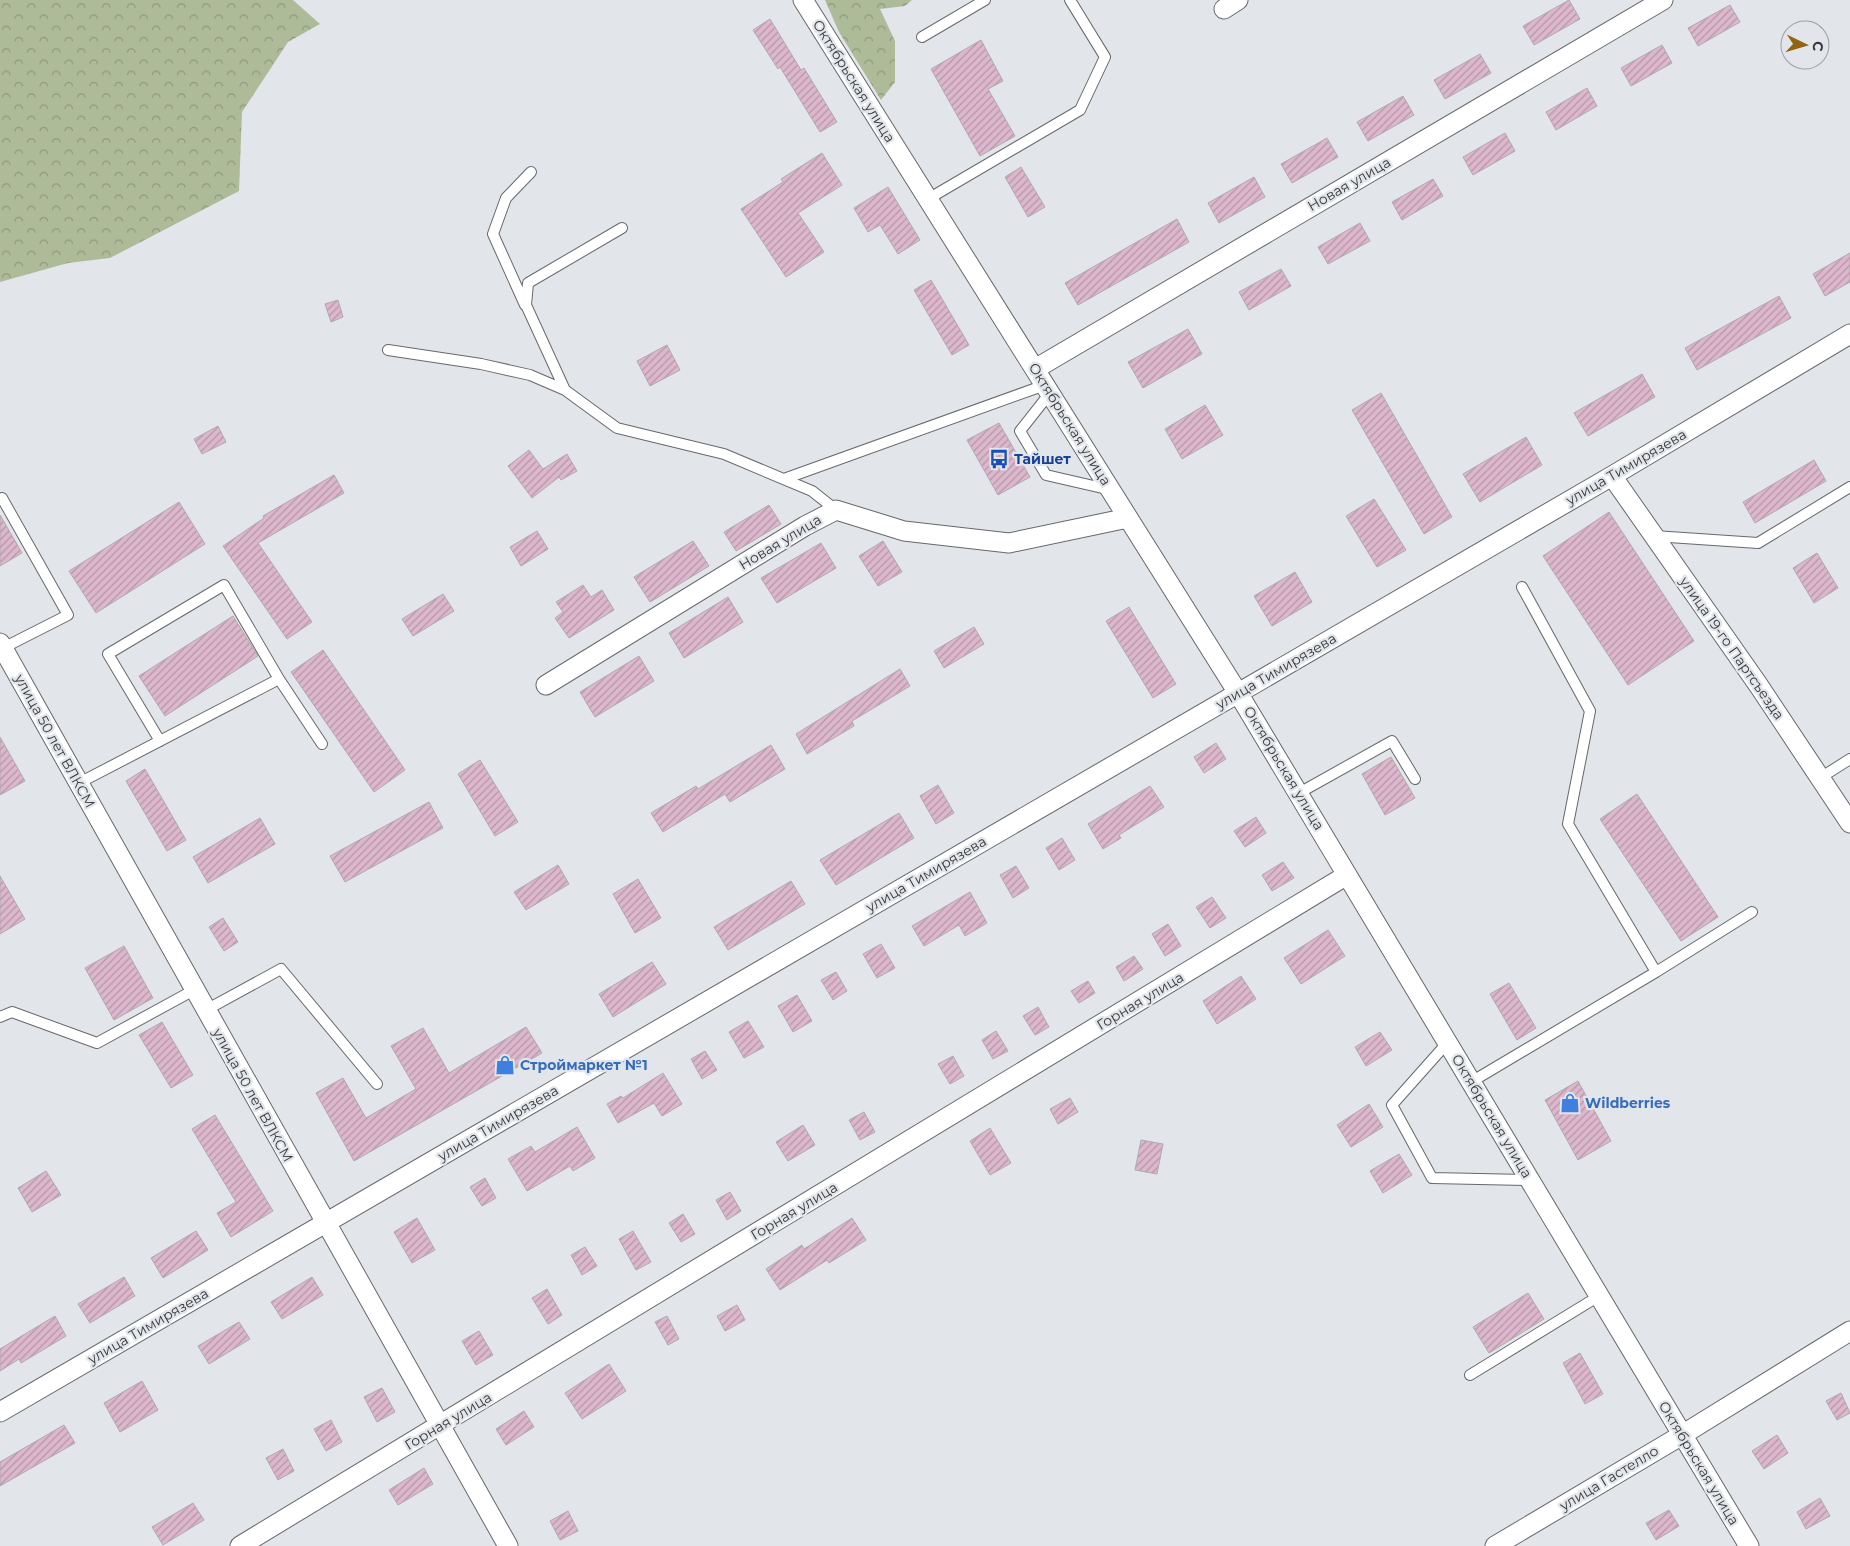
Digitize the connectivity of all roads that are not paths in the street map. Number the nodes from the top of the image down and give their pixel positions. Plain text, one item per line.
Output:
1 (803, 0) edge
2 (985, 0) edge
3 (1070, 0) edge
4 (1663, 0) edge
5 (922, 37) dead end
6 (530, 172) dead end
7 (928, 198) junction
8 (622, 228) dead end
9 (526, 306) junction
10 (1850, 334) edge
11 (388, 350) dead end
12 (1035, 369) junction
13 (1048, 389) junction
14 (565, 390) junction
15 (1612, 476) junction
16 (784, 480) junction
17 (1850, 487) edge
18 (1111, 490) junction
19 (2, 498) dead end
20 (836, 510) junction
21 (1128, 518) junction
22 (1654, 536) junction
23 (1522, 587) dead end
24 (2, 645) edge
25 (280, 678) junction
26 (546, 685) dead end
27 (1238, 693) junction
28 (160, 741) junction
29 (322, 744) dead end
30 (1850, 759) edge
31 (1820, 778) junction
32 (1415, 779) dead end
33 (79, 783) junction
34 (1299, 793) junction
35 (1850, 823) edge
36 (1348, 875) junction
37 (1752, 912) dead end
38 (1656, 972) junction
39 (194, 990) junction
40 (206, 1010) junction
41 (0, 1017) edge
42 (1448, 1042) junction
43 (1471, 1082) junction
44 (378, 1084) dead end
45 (1530, 1180) junction
46 (325, 1224) junction
47 (1599, 1296) junction
48 (1850, 1331) edge
49 (1470, 1375) dead end
50 (0, 1412) edge
51 (441, 1425) junction
52 (1682, 1435) junction
53 (240, 1546) edge
54 (508, 1546) edge
55 (1495, 1546) edge
56 (1749, 1546) edge

1 - 7 street, Октябрьская улица
2 - 5 lane
3 - 7 lane
4 - 12 street, Новая улица
6 - 9 lane
7 - 12 street, Октябрьская улица
8 - 9 lane
9 - 14 lane
10 - 15 street, улица Тимирязева
11 - 14 lane
12 - 13 street, Октябрьская улица
13 - 16 lane
13 - 18 street, Октябрьская улица
13 - 18 lane
14 - 16 lane
15 - 22 street, улица 19-го Партсъезда
15 - 27 street, улица Тимирязева
16 - 20 lane
17 - 22 lane
18 - 21 street, Октябрьская улица
19 - 24 lane
20 - 21 street, Новая улица
20 - 26 street, Новая улица
21 - 27 street, Октябрьская улица
22 - 31 street, улица 19-го Партсъезда
23 - 38 lane
24 - 33 street, улица 50 лет ВЛКСМ
25 - 28 lane
25 - 28 lane
25 - 29 lane
27 - 34 street, Октябрьская улица
27 - 46 street, улица Тимирязева
28 - 33 lane
30 - 31 lane
31 - 35 street, улица 19-го Партсъезда
32 - 34 lane
33 - 39 street, улица 50 лет ВЛКСМ
34 - 36 street, Октябрьская улица
36 - 42 street, Октябрьская улица
36 - 51 street, Горная улица
37 - 38 lane
38 - 43 lane
39 - 40 street, улица 50 лет ВЛКСМ
39 - 41 lane
40 - 44 lane
40 - 46 street, улица 50 лет ВЛКСМ
42 - 43 street, Октябрьская улица
42 - 45 lane
43 - 45 street, Октябрьская улица
45 - 47 street, Октябрьская улица
46 - 50 street, улица Тимирязева
46 - 51 street, улица 50 лет ВЛКСМ
47 - 49 lane
47 - 52 street, Октябрьская улица
48 - 52 street, улица Гастелло
51 - 53 street, Горная улица
51 - 54 street, улица 50 лет ВЛКСМ
52 - 55 street, улица Гастелло
52 - 56 street, Октябрьская улица

